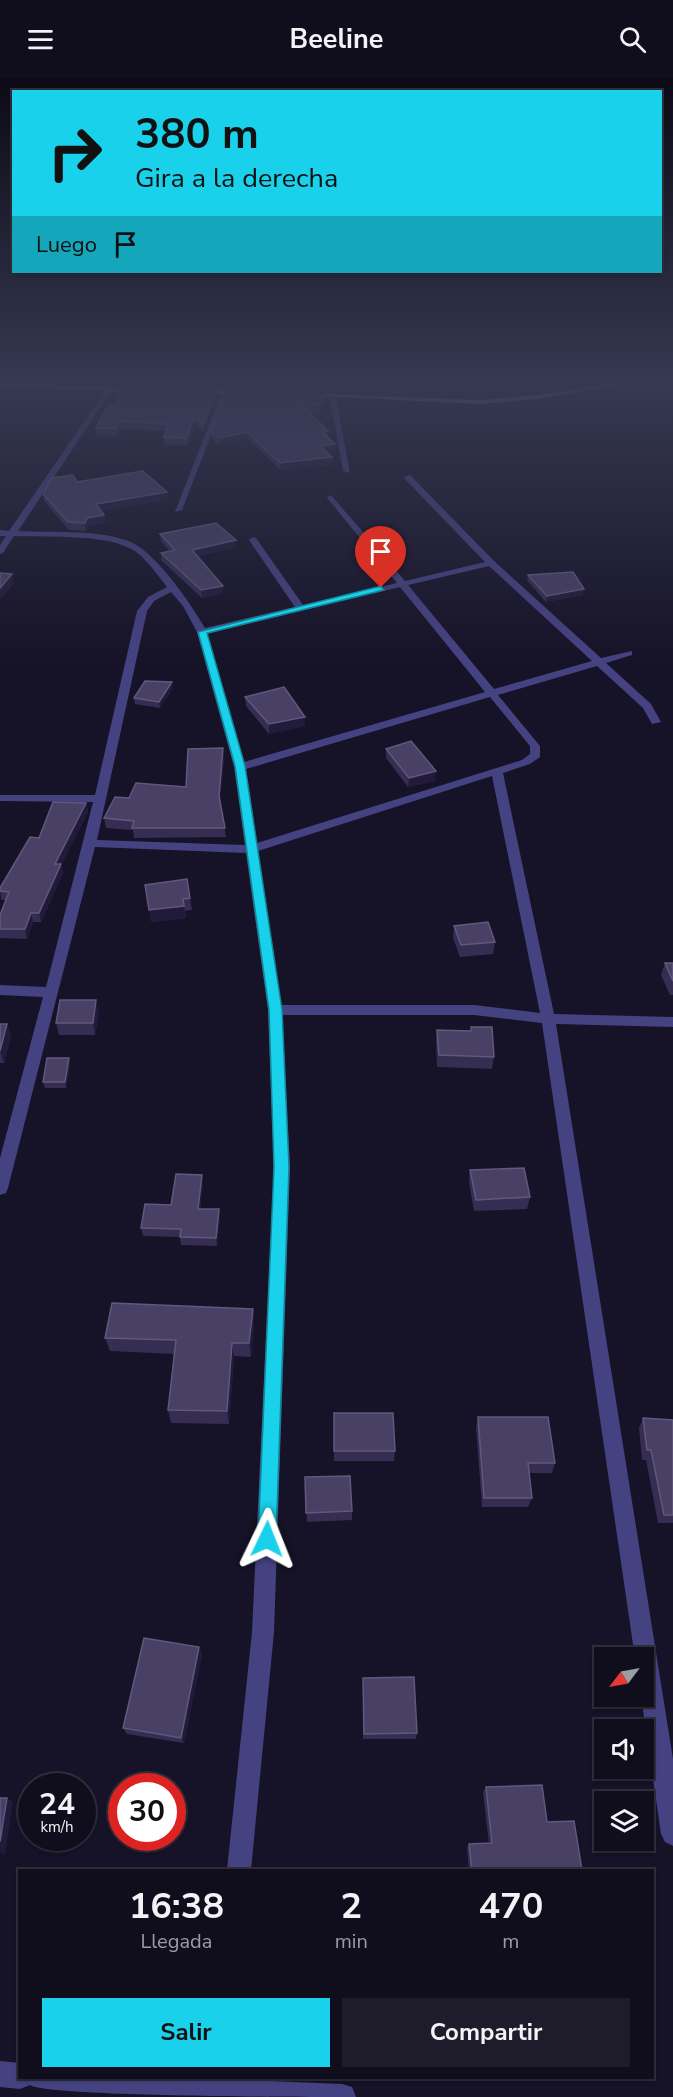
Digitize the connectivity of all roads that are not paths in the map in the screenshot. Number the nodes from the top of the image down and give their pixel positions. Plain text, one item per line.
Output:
1 (51, 475) edge
2 (192, 475) edge
3 (407, 477) dead end
4 (331, 496) dead end
5 (178, 510) dead end
6 (0, 533) edge
7 (12, 533) junction
8 (253, 540) dead end
9 (0, 551) edge
10 (491, 563) junction
11 (401, 584) junction
12 (173, 588) junction
13 (300, 608) junction
14 (202, 632) junction
15 (629, 653) dead end
16 (597, 662) junction
17 (491, 693) junction
18 (656, 722) dead end
19 (240, 766) junction
20 (497, 771) junction
21 (0, 798) edge
22 (100, 799) junction
23 (90, 843) junction
24 (252, 849) junction
25 (0, 990) edge
26 (51, 992) junction
27 (275, 1010) junction
28 (548, 1019) junction
29 (673, 1022) edge
30 (0, 1188) edge
31 (673, 1834) edge
32 (239, 1869) edge
33 (0, 2074) edge
34 (18, 2076) edge
35 (56, 2079) edge
36 (218, 2089) edge
37 (342, 2097) edge

1 - 7 street
2 - 5 street
3 - 10 street
4 - 11 street
6 - 7 street
7 - 9 street
7 - 12 street
8 - 13 street
10 - 11 street
10 - 16 street
11 - 13 street
11 - 17 street
12 - 14 street
12 - 22 street
13 - 14 street
14 - 19 street
15 - 16 street
16 - 17 street
16 - 18 street
17 - 19 street
17 - 20 street
19 - 24 street
20 - 24 street
20 - 28 street
21 - 22 street
22 - 23 street
23 - 24 street
23 - 26 street
24 - 27 street
25 - 26 street
26 - 30 street
27 - 28 street
27 - 32 street
28 - 29 street
28 - 31 street
33 - 34 street
35 - 36 street
36 - 37 street

